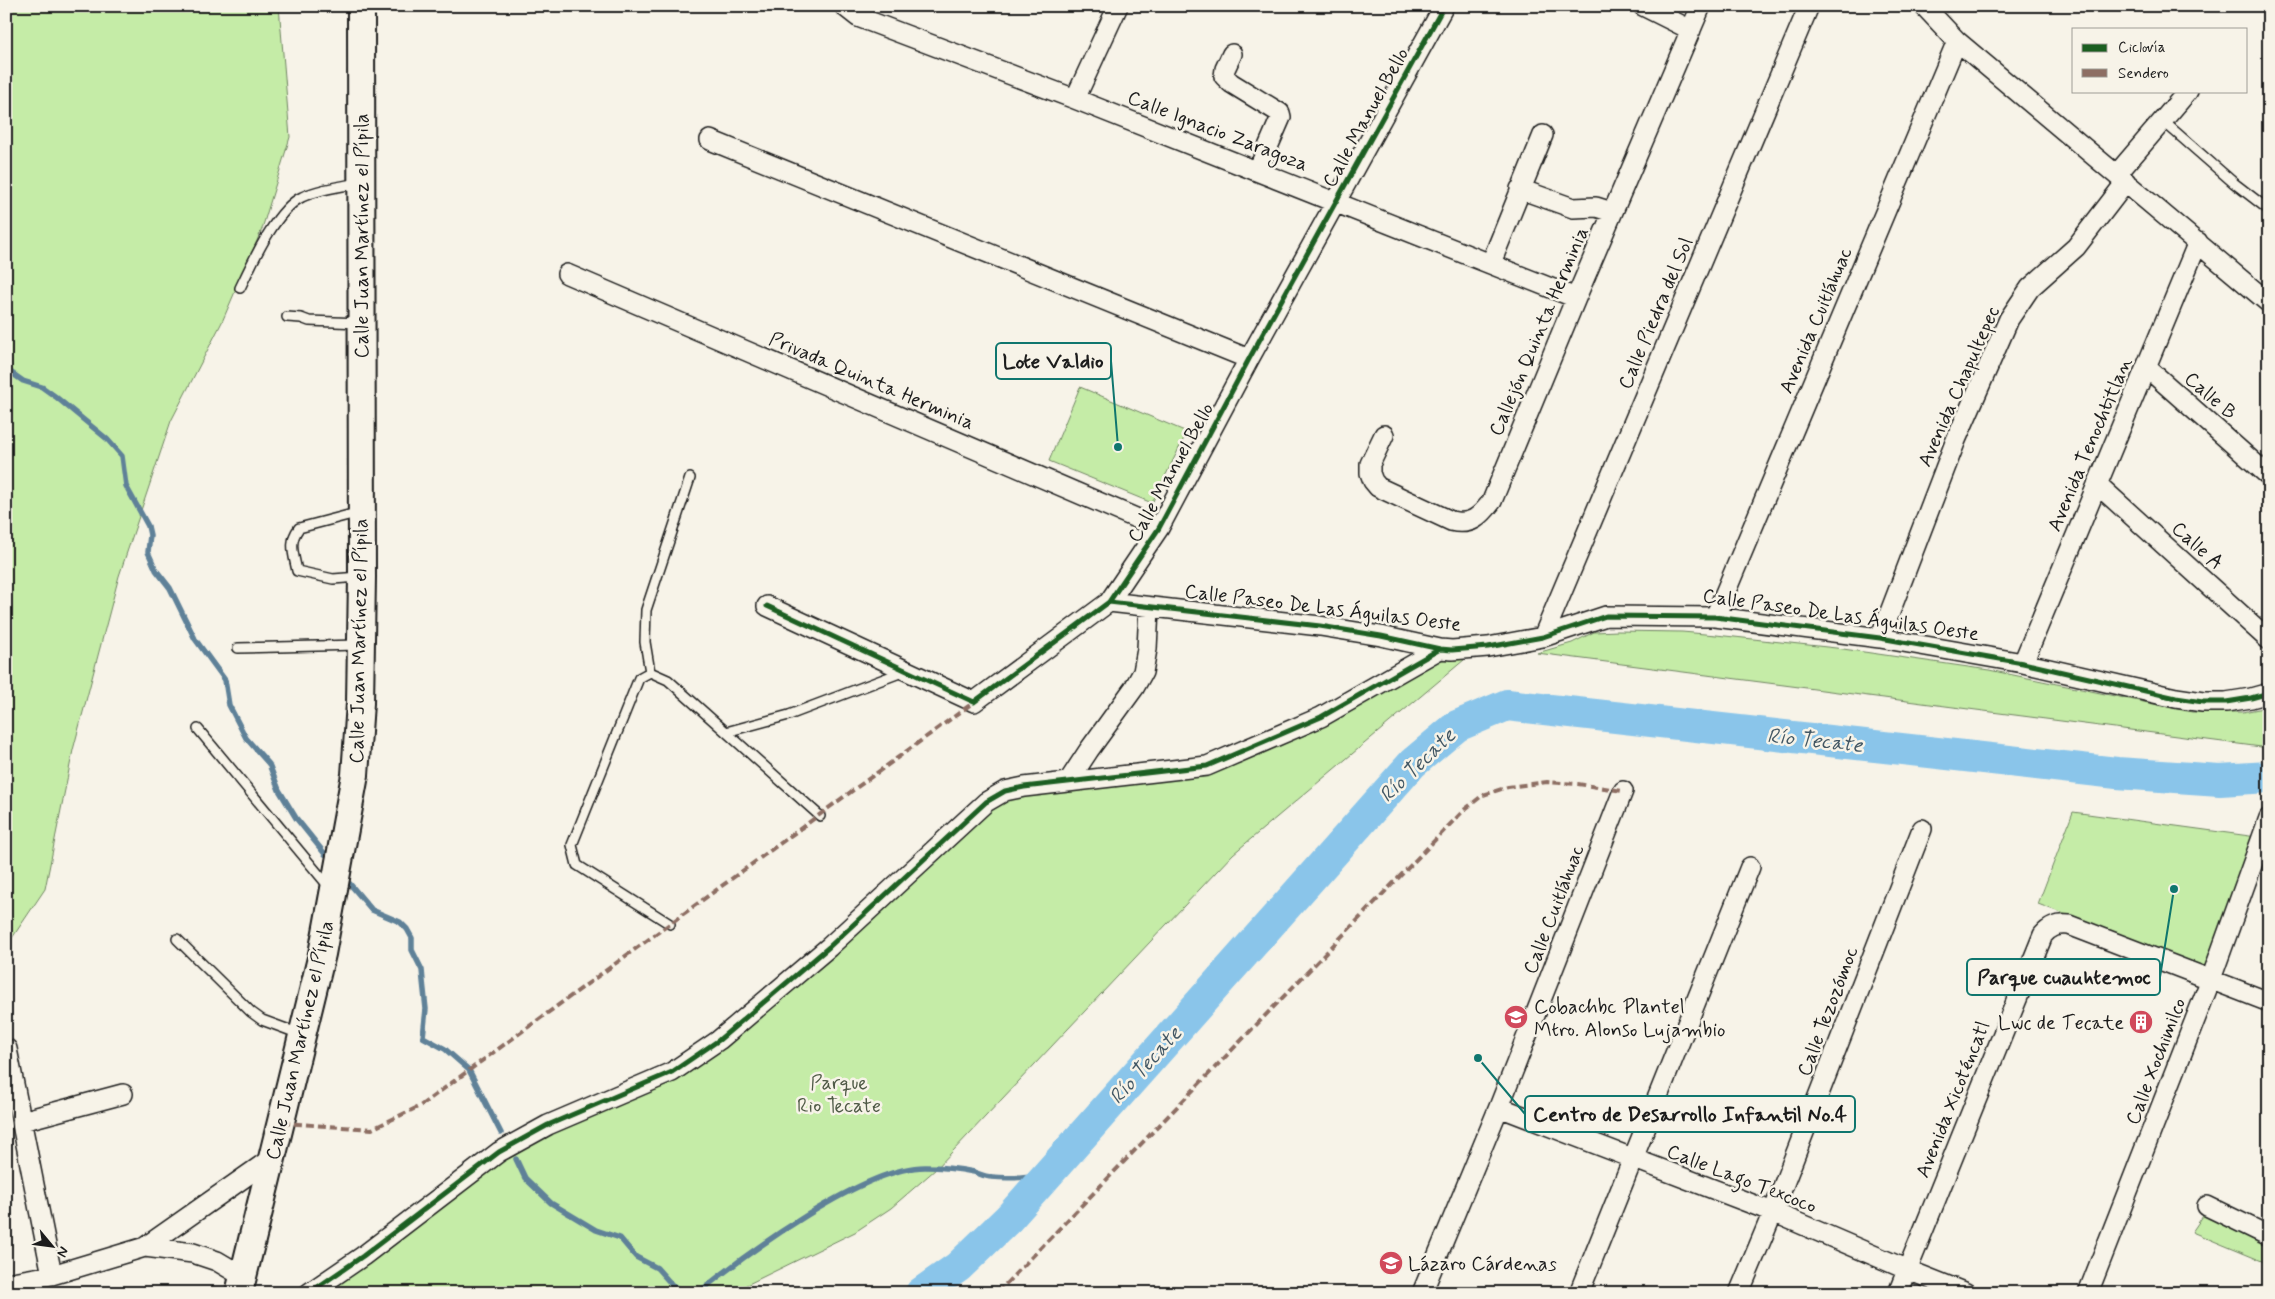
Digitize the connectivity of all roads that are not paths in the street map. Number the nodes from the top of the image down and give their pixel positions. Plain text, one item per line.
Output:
1 (360, 6) edge
2 (844, 6) edge
3 (1118, 6) edge
4 (1444, 6) edge
5 (1643, 6) edge
6 (1701, 6) edge
7 (1809, 6) edge
8 (1924, 6) edge
9 (1691, 30) junction
10 (1956, 41) junction
11 (1232, 54) dead end
12 (2187, 92) edge
13 (1075, 99) junction
14 (2163, 121) junction
15 (1543, 135) dead end
16 (710, 140) dead end
17 (1258, 170) junction
18 (2122, 178) junction
19 (360, 182) junction
20 (1520, 189) junction
21 (1336, 201) junction
22 (2269, 210) edge
23 (1612, 212) junction
24 (2198, 242) junction
25 (1491, 264) junction
26 (567, 274) dead end
27 (240, 288) dead end
28 (1576, 298) junction
29 (2269, 303) edge
30 (287, 318) dead end
31 (360, 323) junction
32 (1249, 359) junction
33 (2146, 367) junction
34 (1384, 435) dead end
35 (2269, 476) edge
36 (690, 478) dead end
37 (2097, 484) junction
38 (361, 512) junction
39 (1159, 528) junction
40 (362, 577) junction
41 (1109, 602) junction
42 (767, 606) dead end
43 (1149, 608) junction
44 (1715, 616) junction
45 (1543, 637) junction
46 (1880, 638) junction
47 (2269, 640) edge
48 (361, 645) junction
49 (238, 648) dead end
50 (1440, 649) junction
51 (2023, 663) junction
52 (908, 670) junction
53 (650, 672) junction
54 (2269, 693) edge
55 (198, 729) dead end
56 (726, 732) junction
57 (1068, 782) junction
58 (1623, 791) dead end
59 (820, 816) dead end
60 (2269, 818) edge
61 (1922, 829) dead end
62 (1750, 867) dead end
63 (333, 892) junction
64 (670, 924) dead end
65 (177, 939) dead end
66 (2211, 979) junction
67 (2269, 1002) edge
68 (302, 1035) junction
69 (7, 1048) edge
70 (123, 1094) dead end
71 (1499, 1107) junction
72 (22, 1121) junction
73 (272, 1158) junction
74 (1634, 1160) junction
75 (2207, 1206) dead end
76 (1773, 1212) junction
77 (2269, 1236) edge
78 (145, 1247) junction
79 (1908, 1270) junction
80 (52, 1275) junction
81 (6, 1283) edge
82 (241, 1285) edge
83 (309, 1293) edge
84 (1422, 1293) edge
85 (1579, 1293) edge
86 (1740, 1293) edge
87 (1898, 1293) edge
88 (1966, 1293) edge
89 (2088, 1293) edge

1 - 19 main road, Calle Juan Martínez el Pípila
2 - 13 street, Calle Ignacio Zaragoza
3 - 13 street
4 - 21 street, Calle Manuel Bello
5 - 9 street
6 - 9 street, Callejón Quinta Herminia
7 - 45 street, Calle Piedra del Sol
8 - 10 street
9 - 23 street, Callejón Quinta Herminia
10 - 18 street
10 - 44 street, Avenida Cuitláhuac
11 - 17 street
12 - 14 street, Avenida Chapultepec
13 - 17 street, Calle Ignacio Zaragoza
14 - 18 street, Avenida Chapultepec
14 - 22 lane
15 - 20 street
16 - 32 street
17 - 21 street, Calle Ignacio Zaragoza
18 - 24 street
18 - 46 street, Avenida Chapultepec
19 - 27 lane
19 - 31 main road, Calle Juan Martínez el Pípila
20 - 23 street
20 - 25 street
21 - 25 street, Calle Ignacio Zaragoza
21 - 32 street, Calle Manuel Bello
23 - 28 street, Callejón Quinta Herminia
24 - 29 street
24 - 33 street, Avenida Tenochtitlan
25 - 28 street, Calle Ignacio Zaragoza
26 - 39 street, Privada Quinta Herminia
28 - 34 street, Callejón Quinta Herminia
30 - 31 lane
31 - 38 main road, Calle Juan Martínez el Pípila
32 - 39 street, Calle Manuel Bello
33 - 35 street, Calle B
33 - 37 street, Avenida Tenochtitlan
36 - 53 lane
37 - 47 street, Calle A
37 - 51 street, Avenida Tenochtitlan
38 - 40 main road, Calle Juan Martínez el Pípila
38 - 40 lane
39 - 41 street, Calle Manuel Bello
40 - 48 main road, Calle Juan Martínez el Pípila
41 - 43 street, Calle Paseo De Las Águilas Oeste
41 - 52 street, Calle Manuel Bello
42 - 52 street, Calle Manuel Bello
43 - 50 street, Calle Paseo De Las Águilas Oeste
43 - 57 street
44 - 45 street, Calle Paseo De Las Águilas Oeste
44 - 46 street, Calle Paseo De Las Águilas Oeste
45 - 50 street, Calle Paseo De Las Águilas Oeste
46 - 51 street, Calle Paseo De Las Águilas Oeste
48 - 49 lane
48 - 63 main road, Calle Juan Martínez el Pípila
50 - 57 street
51 - 54 street, Calle Paseo De Las Águilas Oeste
52 - 56 lane
53 - 56 lane
53 - 64 lane
55 - 63 lane
56 - 59 lane
57 - 83 street
58 - 71 street, Calle Cuitláhuac
60 - 66 street, Calle Xochimilco
61 - 76 street, Calle Tezozómoc
62 - 74 street
63 - 68 main road, Calle Juan Martínez el Pípila
65 - 68 lane
66 - 67 street
66 - 79 street, Avenida Xicoténcatl
66 - 89 street, Calle Xochimilco
68 - 73 main road, Calle Juan Martínez el Pípila
69 - 72 street
70 - 72 street
71 - 74 street, Calle Lago Texcoco
71 - 84 street, Calle Cuitláhuac
72 - 80 street
73 - 78 street
73 - 82 main road, Calle Juan Martínez el Pípila
74 - 76 street, Calle Lago Texcoco
74 - 85 street
75 - 77 street
76 - 79 street, Calle Lago Texcoco
76 - 86 street, Calle Tezozómoc
78 - 80 street
78 - 82 street
79 - 87 street, Avenida Xicoténcatl
79 - 88 street, Calle Lago Texcoco
80 - 81 street

